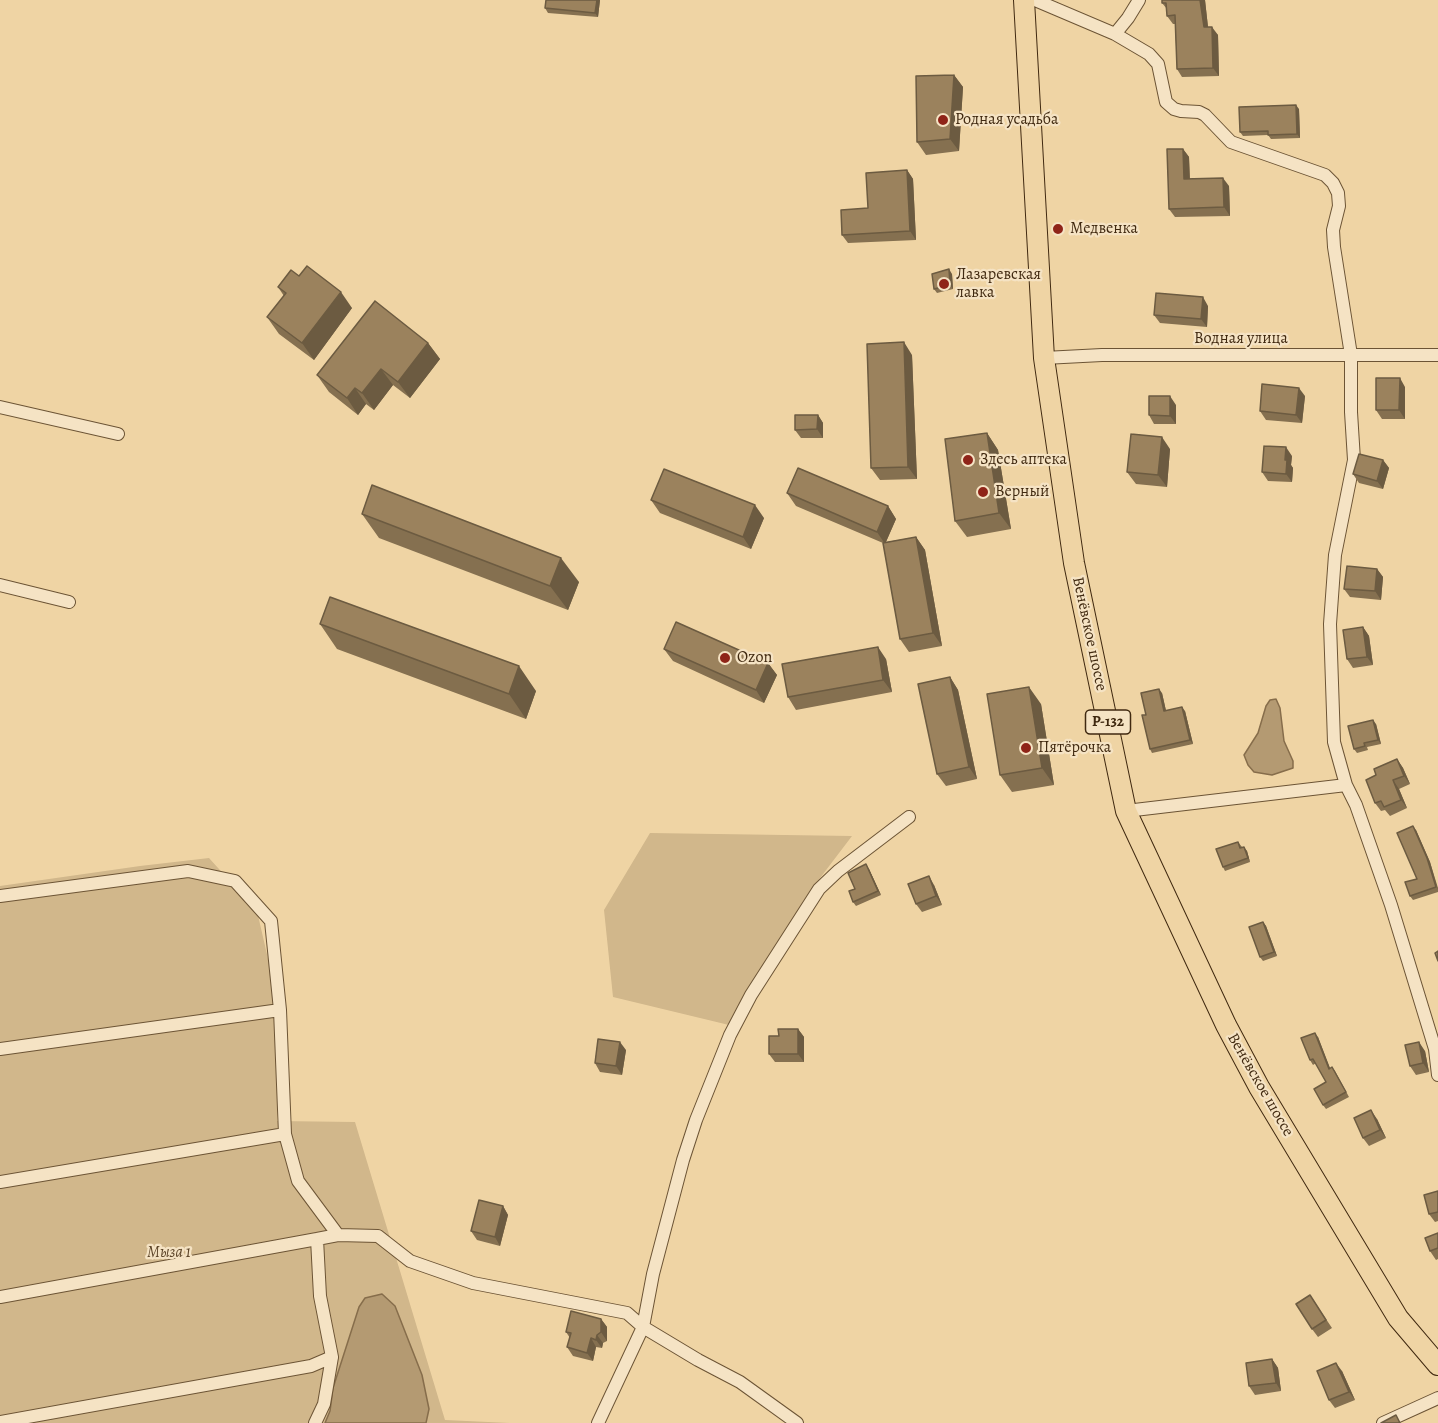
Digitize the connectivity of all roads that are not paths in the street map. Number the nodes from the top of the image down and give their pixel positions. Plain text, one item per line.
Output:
1 (1024, 0) edge
2 (1035, 0) edge
3 (1139, 0) edge
4 (1115, 34) junction
5 (1351, 355) junction
6 (1438, 355) edge
7 (1044, 358) junction
8 (0, 407) edge
9 (118, 434) dead end
10 (0, 585) edge
11 (69, 602) dead end
12 (1346, 785) junction
13 (1126, 811) junction
14 (909, 817) dead end
15 (0, 896) edge
16 (280, 1010) junction
17 (0, 1049) edge
18 (1438, 1076) edge
19 (285, 1134) junction
20 (0, 1182) edge
21 (338, 1235) junction
22 (317, 1239) junction
23 (0, 1297) edge
24 (643, 1327) junction
25 (332, 1357) junction
26 (1438, 1365) edge
27 (1438, 1398) edge
28 (0, 1422) edge
29 (315, 1423) edge
30 (598, 1423) edge
31 (796, 1423) edge
32 (1383, 1423) edge

1 - 7 main road, Венёвское шоссе / Р-132
2 - 4 street
3 - 4 street
4 - 5 street
5 - 6 street, Водная улица
5 - 7 street, Водная улица
5 - 12 street
7 - 13 main road, Венёвское шоссе / Р-132
8 - 9 street
10 - 11 street
12 - 13 street
12 - 18 street
13 - 26 main road, Венёвское шоссе / Р-132
14 - 24 street
15 - 16 street
16 - 17 street
16 - 19 street
19 - 20 street
19 - 21 street
21 - 22 street
21 - 24 street
22 - 23 street
22 - 25 street
24 - 30 street
24 - 31 street
25 - 28 street
25 - 29 street
27 - 32 street

